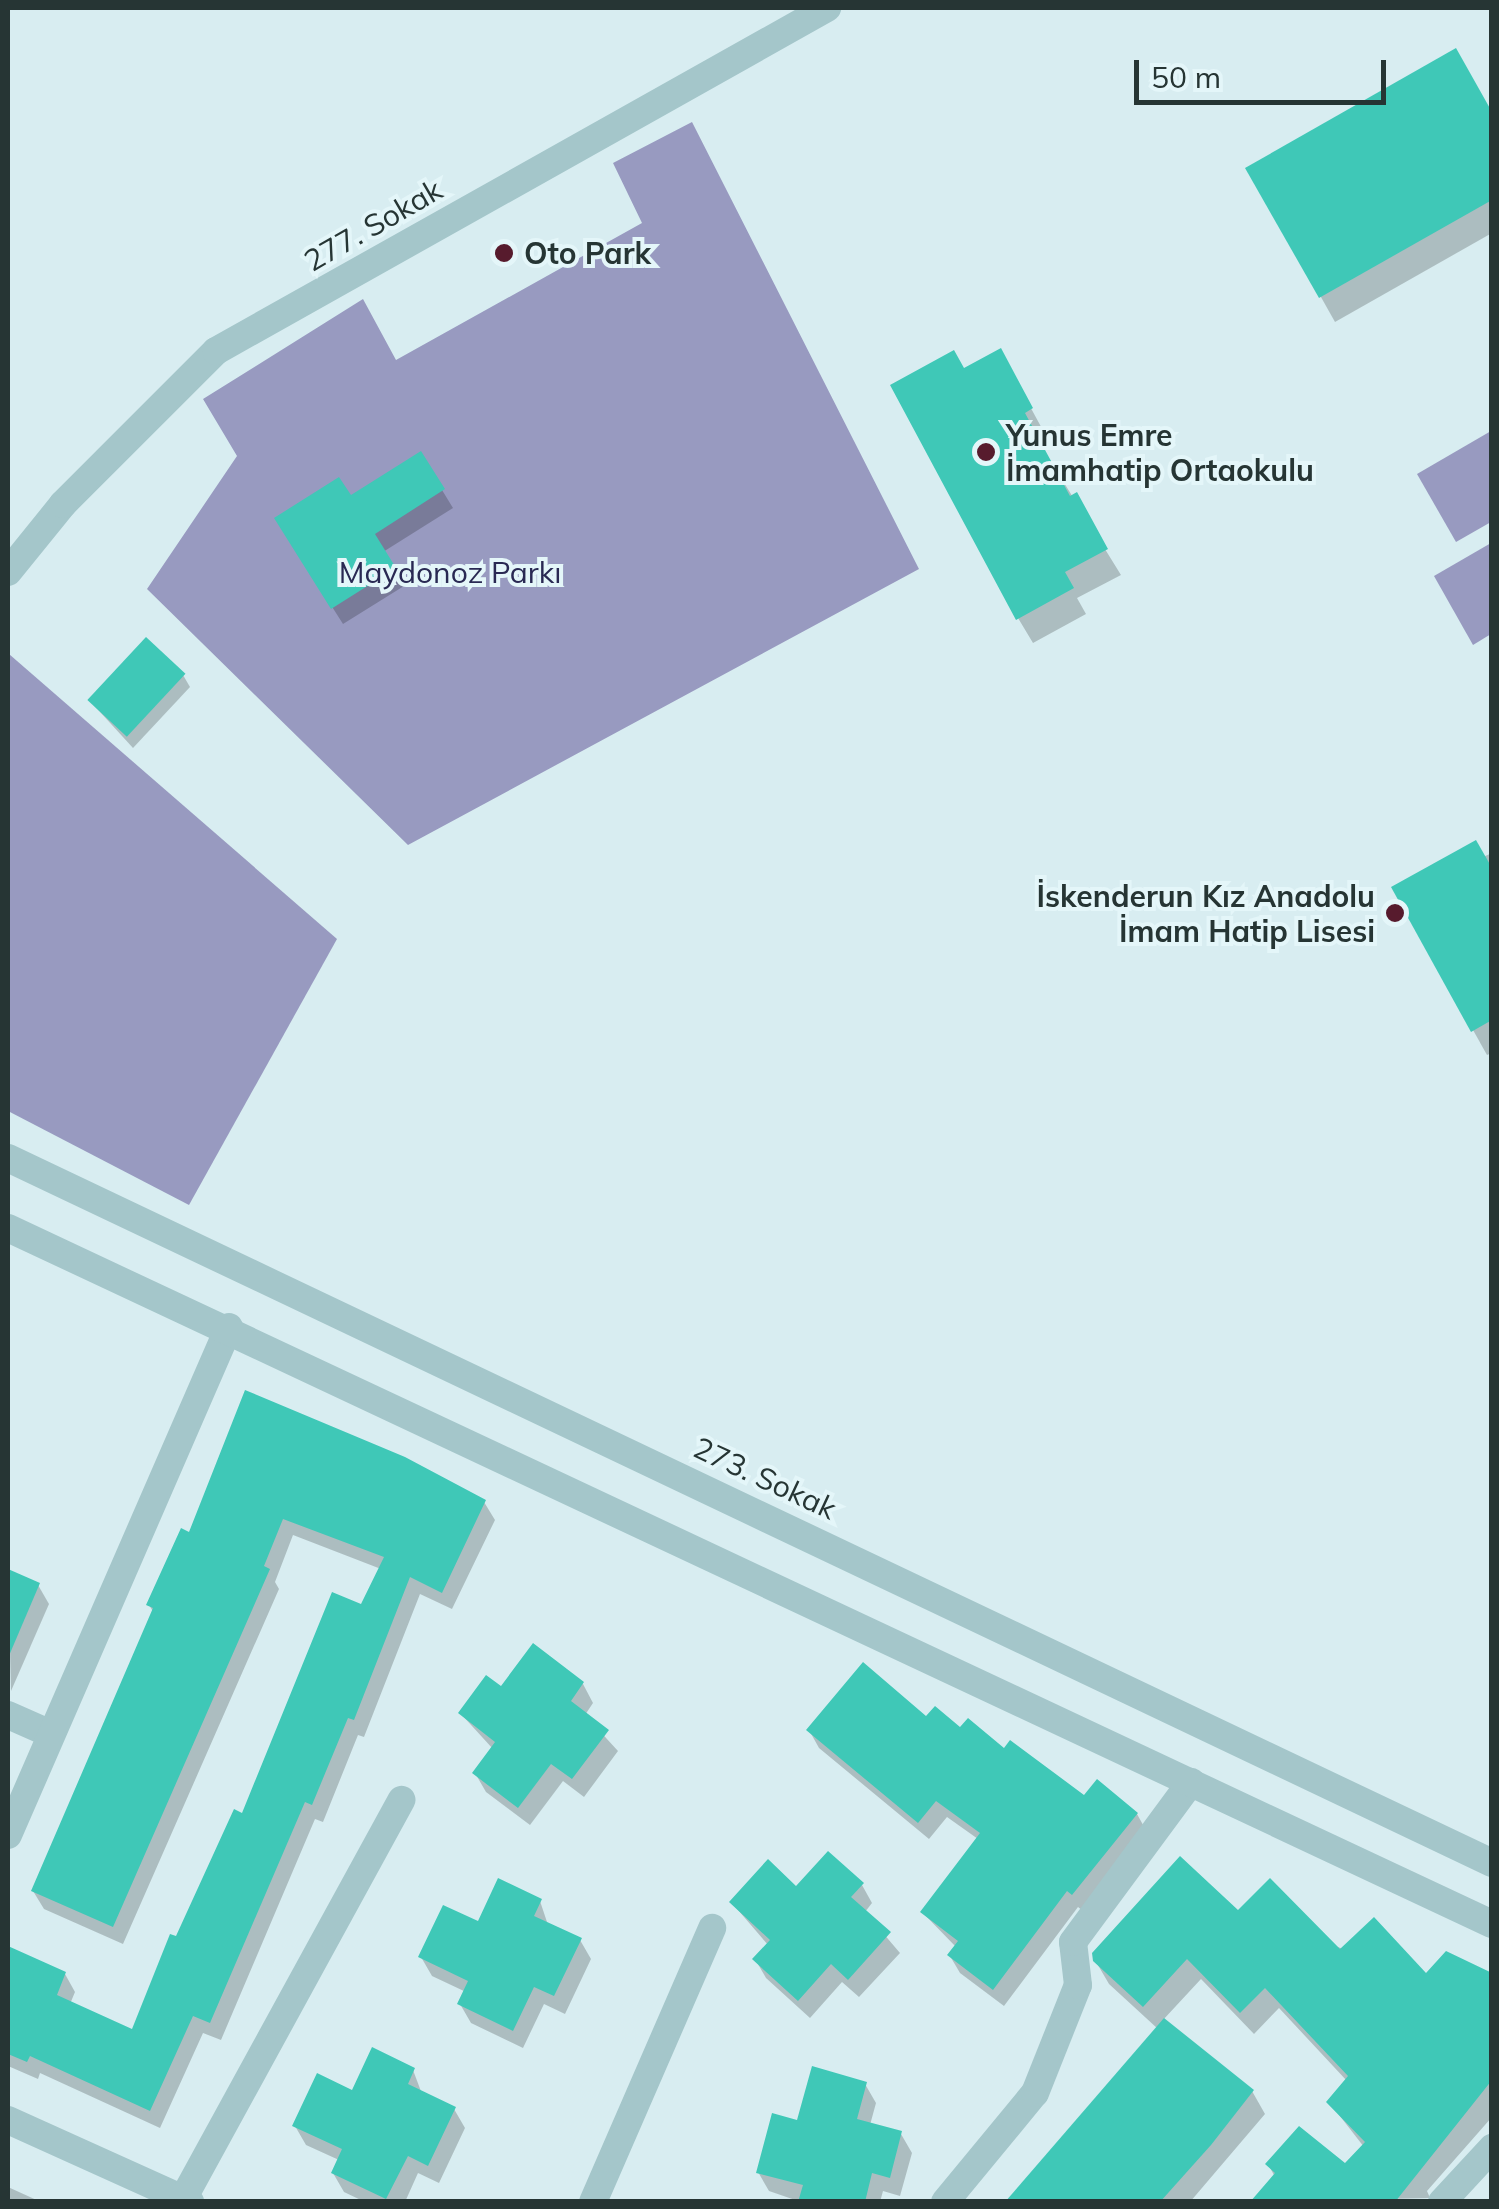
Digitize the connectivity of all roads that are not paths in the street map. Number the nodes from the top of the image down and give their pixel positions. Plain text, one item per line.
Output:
1 (827, 8) edge
2 (8, 572) edge
3 (8, 1158) edge
4 (8, 1228) edge
5 (229, 1327) junction
6 (8, 1715) edge
7 (51, 1734) junction
8 (1191, 1782) junction
9 (401, 1800) dead end
10 (8, 1835) edge
11 (1492, 1863) edge
12 (1492, 1924) edge
13 (712, 1928) dead end
14 (8, 2120) edge
15 (1492, 2148) edge
16 (186, 2200) edge
17 (593, 2202) edge
18 (945, 2202) edge
19 (1442, 2202) edge

1 - 2 street, 277. Sokak
3 - 11 street, 273. Sokak
4 - 5 street
5 - 7 street
5 - 8 street
6 - 7 street
7 - 10 street
8 - 12 street
8 - 18 street
9 - 16 street
13 - 17 street
14 - 16 street
15 - 19 street

